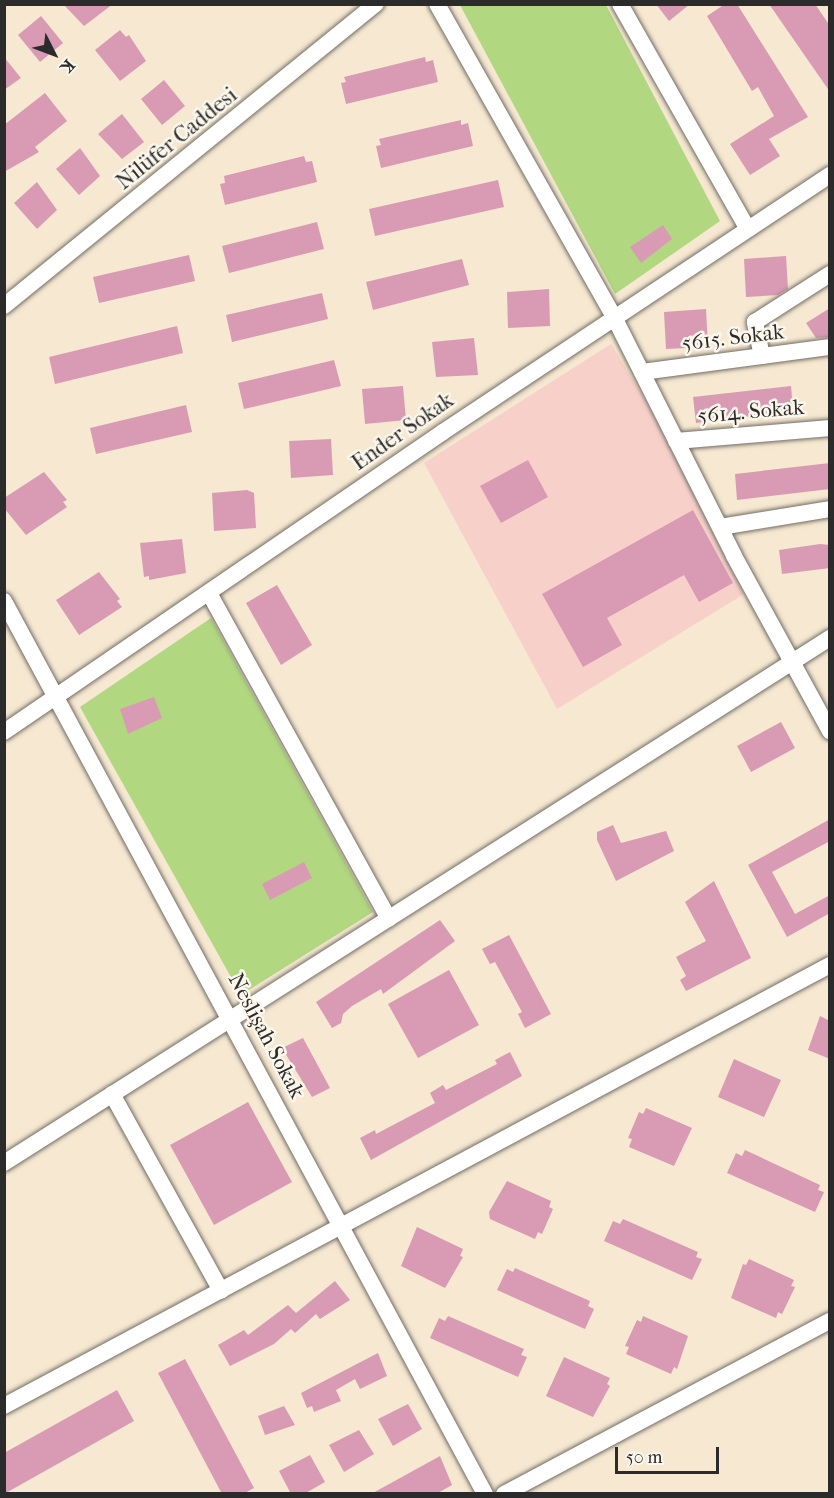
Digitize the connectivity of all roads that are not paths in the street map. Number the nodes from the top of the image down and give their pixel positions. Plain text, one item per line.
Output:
1 (376, 4) edge
2 (437, 4) edge
3 (620, 4) edge
4 (830, 175) edge
5 (747, 228) junction
6 (830, 274) edge
7 (4, 306) edge
8 (614, 317) junction
9 (830, 348) edge
10 (762, 356) junction
11 (642, 372) junction
12 (830, 428) edge
13 (676, 441) junction
14 (830, 509) edge
15 (720, 528) junction
16 (209, 593) junction
17 (4, 602) edge
18 (830, 638) edge
19 (792, 662) junction
20 (57, 697) junction
21 (830, 730) edge
22 (4, 732) edge
23 (390, 919) junction
24 (830, 965) edge
25 (230, 1018) junction
26 (112, 1094) junction
27 (4, 1162) edge
28 (342, 1227) junction
29 (221, 1291) junction
30 (830, 1321) edge
31 (4, 1406) edge
32 (485, 1494) edge
33 (504, 1494) edge

1 - 7 street, Nilüfer Caddesi
2 - 8 street
3 - 5 street
4 - 5 street, Ender Sokak
5 - 8 street, Ender Sokak
6 - 10 street
8 - 11 street
8 - 16 street, Ender Sokak
9 - 10 street, 5615. Sokak
10 - 11 street, 5615. Sokak
11 - 13 street
12 - 13 street, 5614. Sokak
13 - 15 street
14 - 15 street
15 - 19 street
16 - 20 street, Ender Sokak
16 - 23 street
17 - 20 street, Neslişah Sokak
18 - 19 street
19 - 21 street
19 - 23 street
20 - 22 street, Ender Sokak
20 - 25 street, Neslişah Sokak
23 - 25 street
24 - 28 street
25 - 26 street
25 - 28 street, Neslişah Sokak
26 - 27 street
26 - 29 street
28 - 29 street
28 - 32 street, Neslişah Sokak
29 - 31 street
30 - 33 street

